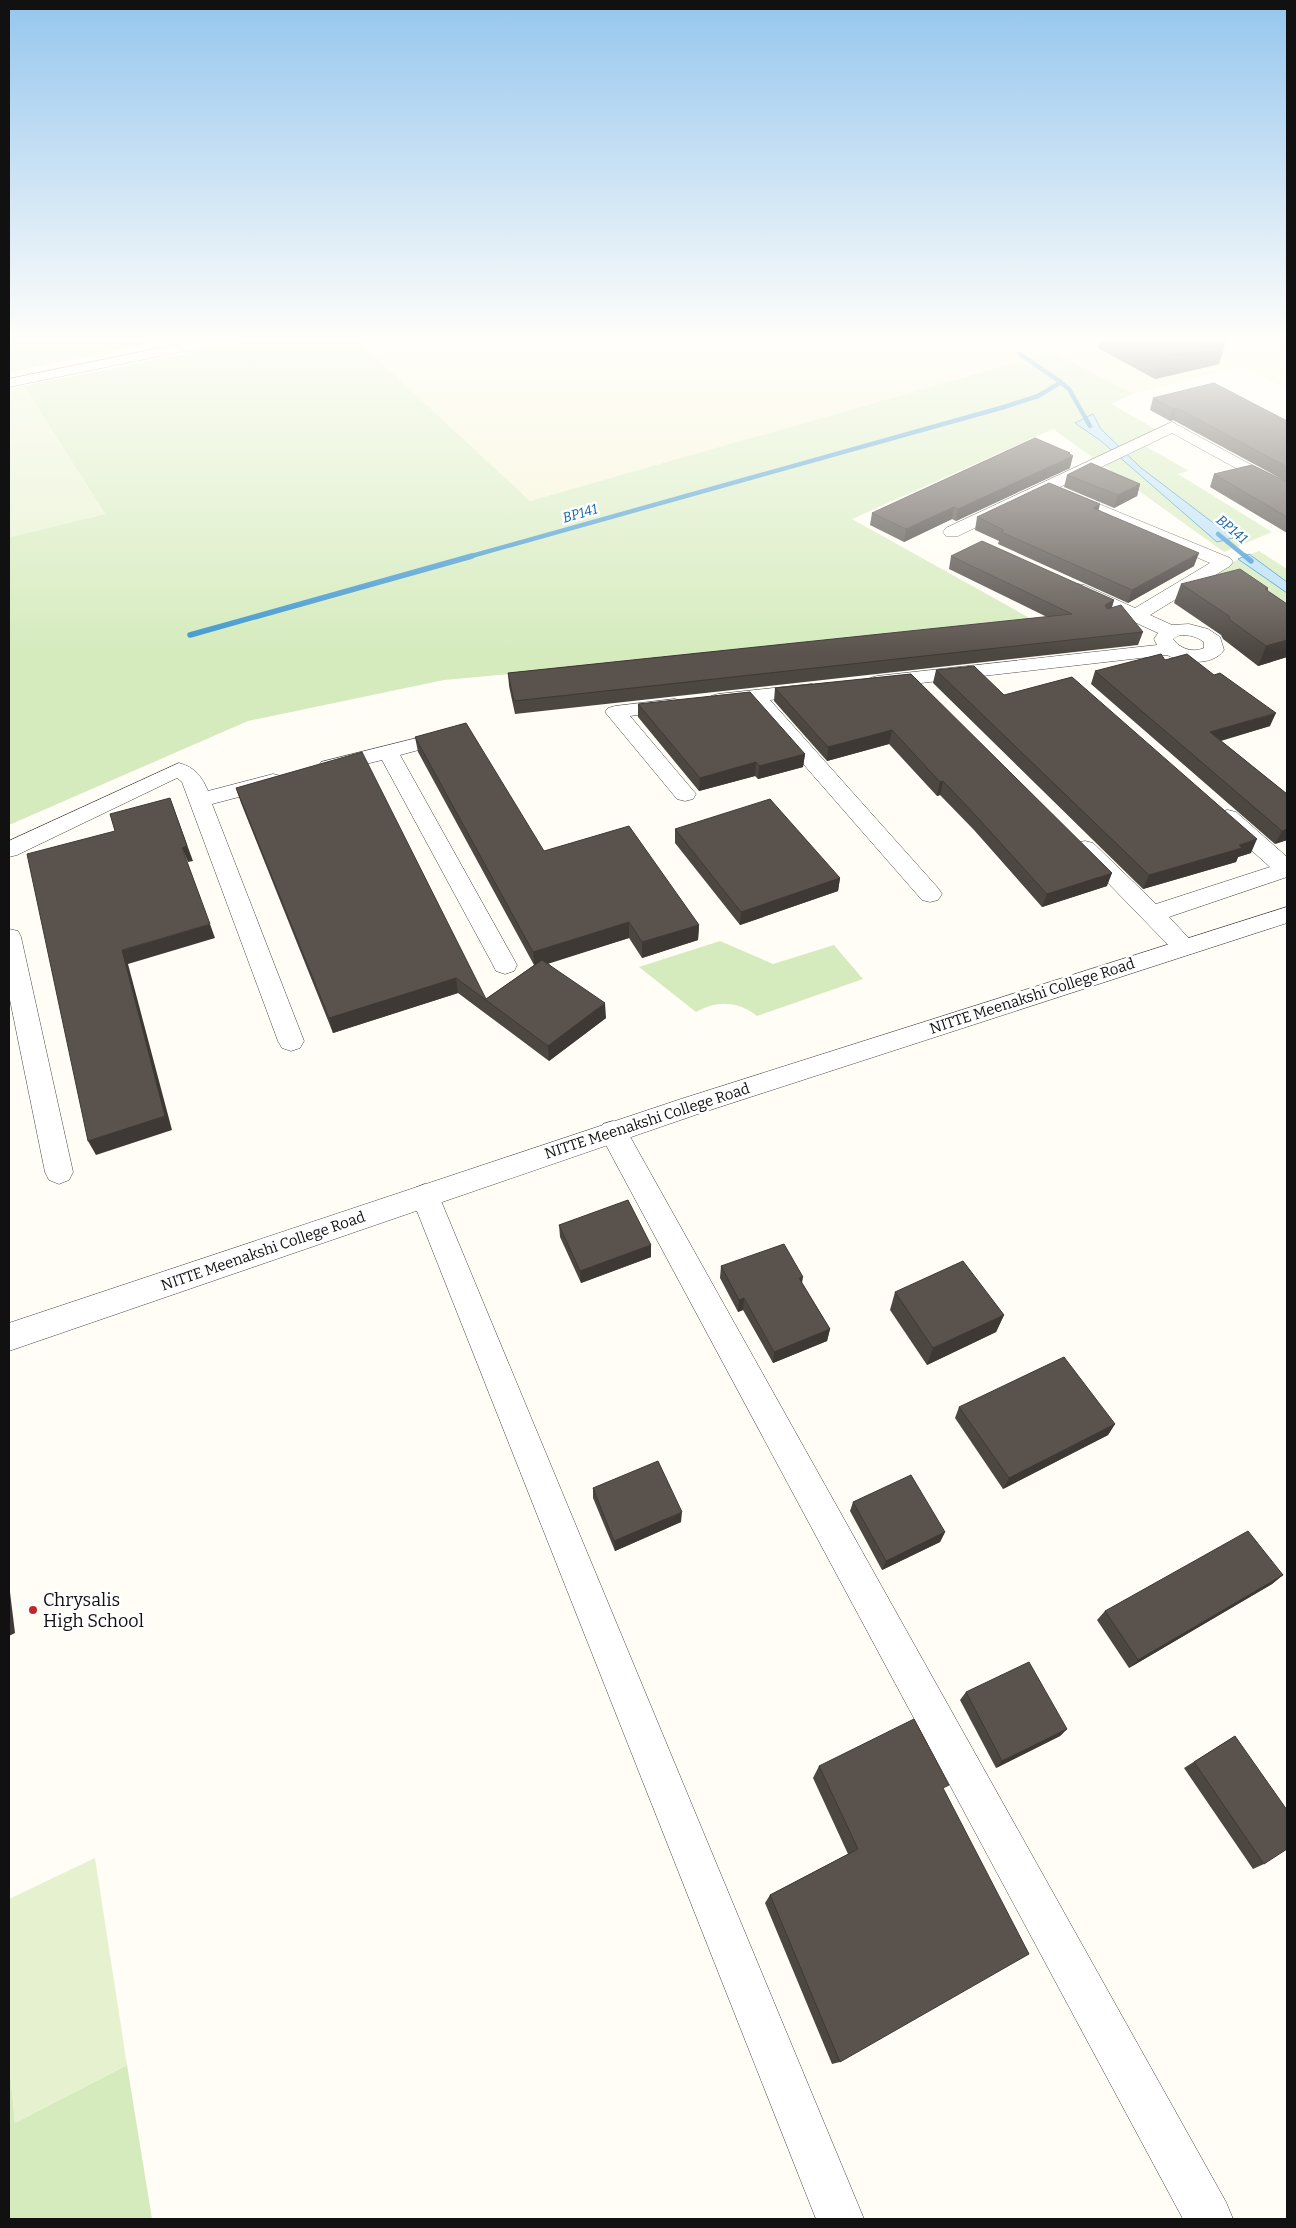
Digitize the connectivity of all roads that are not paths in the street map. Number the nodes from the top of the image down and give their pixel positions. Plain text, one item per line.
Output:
1 (1136, 445) edge
2 (1205, 445) edge
3 (1048, 488) junction
4 (1287, 490) edge
5 (970, 540) dead end
6 (1066, 583) edge
7 (1136, 615) junction
8 (1052, 664) junction
9 (913, 678) junction
10 (1074, 683) edge
11 (854, 685) edge
12 (834, 687) edge
13 (755, 696) junction
14 (934, 699) edge
15 (461, 733) edge
16 (388, 752) junction
17 (196, 790) junction
18 (685, 794) dead end
19 (1214, 805) edge
20 (1067, 831) edge
21 (9, 850) edge
22 (9, 867) edge
23 (1287, 869) edge
24 (930, 894) dead end
25 (1151, 914) junction
26 (1287, 915) edge
27 (9, 937) edge
28 (1185, 948) junction
29 (505, 966) dead end
30 (291, 1041) dead end
31 (613, 1132) junction
32 (59, 1172) dead end
33 (424, 1196) junction
34 (9, 1337) edge
35 (840, 2219) edge
36 (1209, 2219) edge

1 - 3 street
2 - 4 street
3 - 5 street
3 - 7 street
6 - 7 street
7 - 8 street
8 - 9 street
8 - 10 street
9 - 11 street
9 - 14 street
12 - 13 street
13 - 18 street
13 - 24 street
15 - 16 street
16 - 17 street
16 - 29 street
17 - 21 street
17 - 22 street
17 - 30 street
19 - 23 street
20 - 25 street
23 - 25 street
25 - 28 street
26 - 28 street, NITTE Meenakshi College Road
27 - 32 street
28 - 31 street, NITTE Meenakshi College Road
31 - 33 street, NITTE Meenakshi College Road
31 - 36 street
33 - 34 street, NITTE Meenakshi College Road
33 - 35 street

